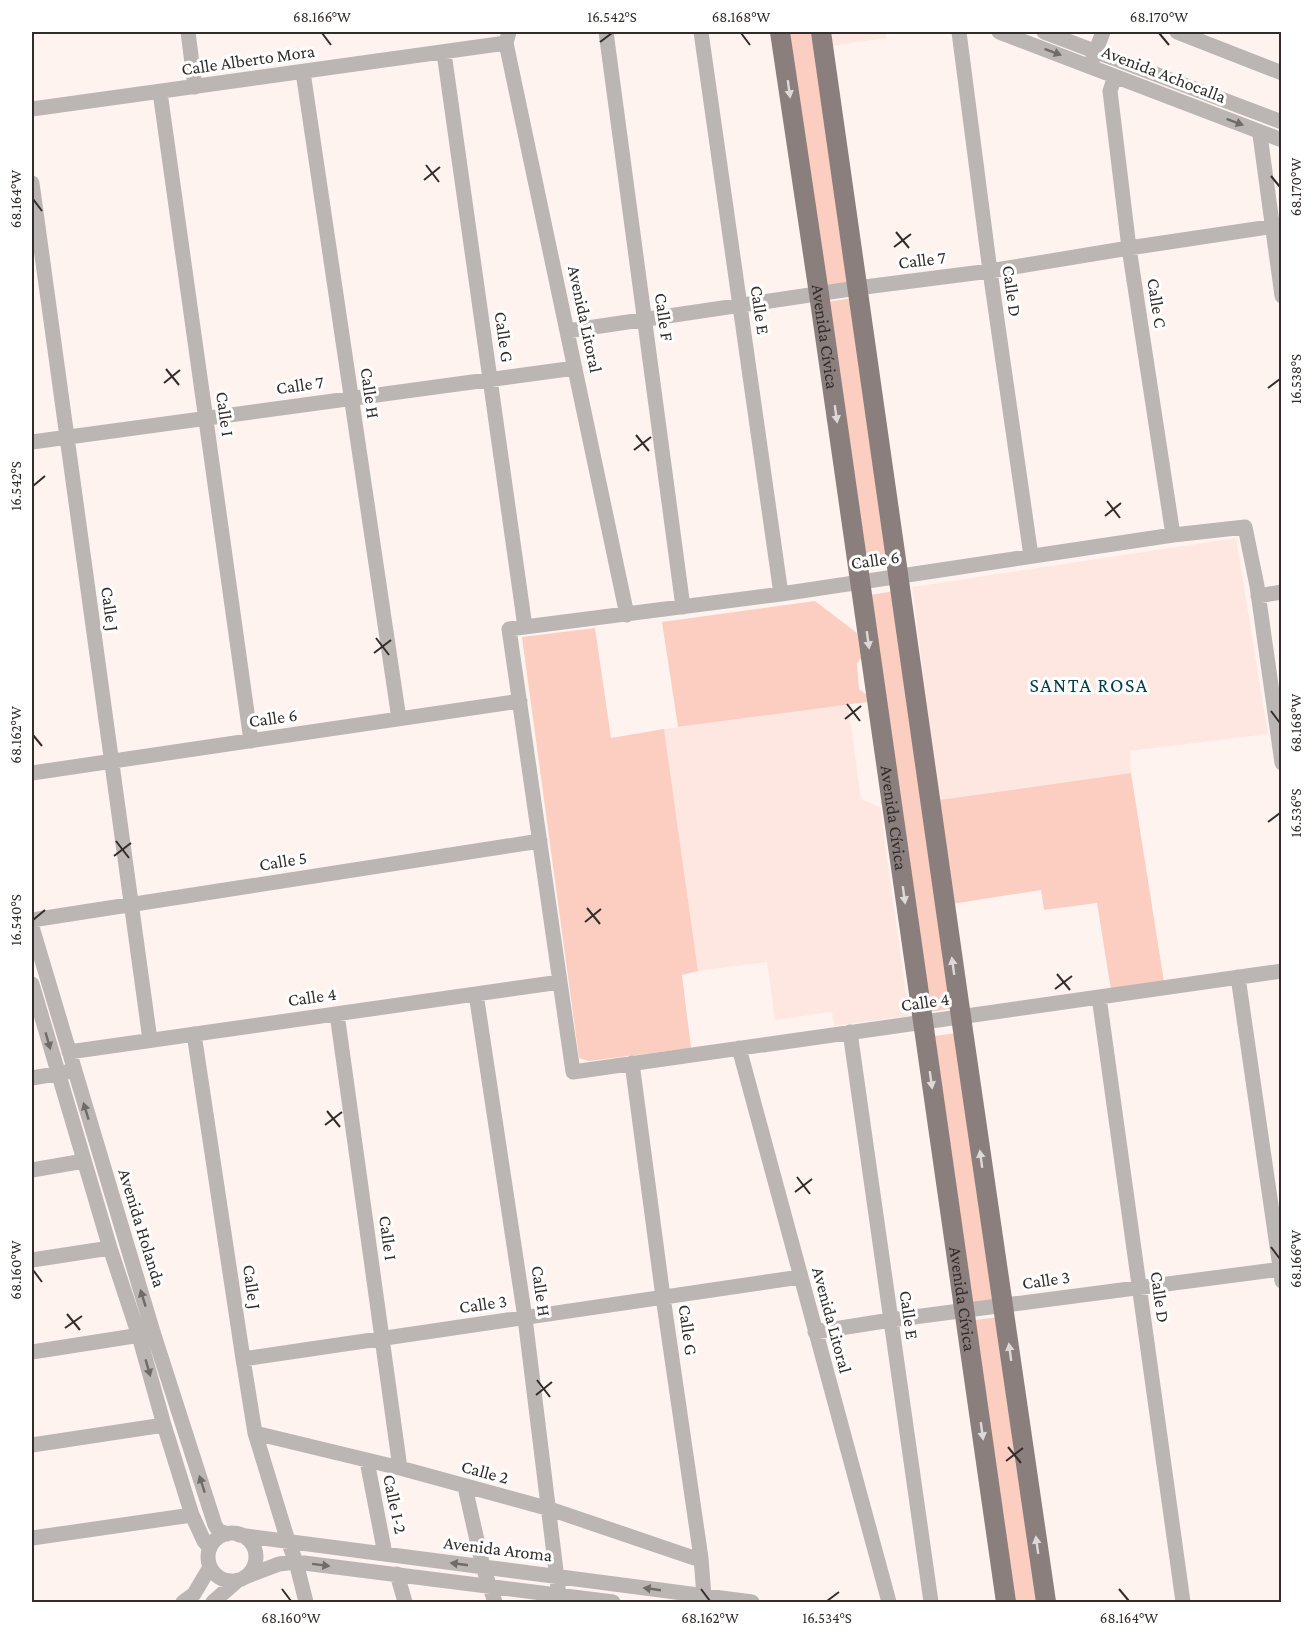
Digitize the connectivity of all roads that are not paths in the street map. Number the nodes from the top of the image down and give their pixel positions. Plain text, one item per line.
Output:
1 (188, 32) edge
2 (606, 32) edge
3 (701, 32) edge
4 (780, 32) edge
5 (820, 32) edge
6 (959, 32) edge
7 (999, 32) edge
8 (1044, 32) edge
9 (1103, 32) edge
10 (1177, 32) edge
11 (508, 37) edge
12 (1095, 51) junction
13 (444, 52) junction
14 (1090, 66) junction
15 (303, 72) junction
16 (1281, 73) edge
17 (1115, 76) junction
18 (195, 87) junction
19 (160, 92) junction
20 (32, 110) edge
21 (1281, 122) edge
22 (1260, 132) junction
23 (1281, 140) edge
24 (32, 183) edge
25 (1277, 226) edge
26 (1129, 248) junction
27 (990, 271) junction
28 (857, 288) junction
29 (819, 294) junction
30 (1281, 296) edge
31 (740, 306) junction
32 (644, 319) junction
33 (567, 331) junction
34 (575, 368) junction
35 (490, 379) junction
36 (351, 398) junction
37 (206, 418) junction
38 (67, 438) junction
39 (32, 442) edge
40 (1173, 535) junction
41 (1031, 556) junction
42 (898, 576) junction
43 (859, 582) junction
44 (1281, 592) edge
45 (781, 594) junction
46 (1258, 596) junction
47 (682, 607) junction
48 (627, 615) junction
49 (525, 627) junction
50 (520, 701) junction
51 (399, 719) junction
52 (1280, 736) edge
53 (251, 741) junction
54 (111, 761) junction
55 (1281, 763) edge
56 (32, 773) edge
57 (540, 841) junction
58 (131, 904) junction
59 (32, 920) edge
60 (32, 927) edge
61 (1281, 971) edge
62 (1239, 977) junction
63 (560, 982) junction
64 (32, 987) edge
65 (476, 994) junction
66 (1099, 997) junction
67 (337, 1014) junction
68 (961, 1017) junction
69 (923, 1022) junction
70 (850, 1032) junction
71 (194, 1034) junction
72 (150, 1040) junction
73 (739, 1048) junction
74 (69, 1052) junction
75 (632, 1063) junction
76 (74, 1071) junction
77 (58, 1074) junction
78 (32, 1078) edge
79 (84, 1161) junction
80 (32, 1170) edge
81 (110, 1248) junction
82 (32, 1260) edge
83 (1281, 1273) edge
84 (801, 1277) junction
85 (1139, 1287) junction
86 (663, 1297) junction
87 (1003, 1306) junction
88 (965, 1311) junction
89 (525, 1318) junction
90 (891, 1320) junction
91 (815, 1332) junction
92 (146, 1334) junction
93 (382, 1339) junction
94 (32, 1352) edge
95 (243, 1359) junction
96 (164, 1425) junction
97 (255, 1433) junction
98 (32, 1446) edge
99 (367, 1461) junction
100 (400, 1468) junction
101 (465, 1487) junction
102 (550, 1509) junction
103 (213, 1517) junction
104 (194, 1519) junction
105 (233, 1534) junction
106 (32, 1538) edge
107 (288, 1541) junction
108 (210, 1548) junction
109 (385, 1554) junction
110 (701, 1558) junction
111 (296, 1562) junction
112 (210, 1567) junction
113 (483, 1567) junction
114 (397, 1574) junction
115 (558, 1577) junction
116 (241, 1579) junction
117 (491, 1587) junction
118 (560, 1595) junction
119 (704, 1599) edge
120 (183, 1602) edge
121 (213, 1602) edge
122 (306, 1602) edge
123 (405, 1602) edge
124 (495, 1602) edge
125 (613, 1602) edge
126 (752, 1602) edge
127 (889, 1602) edge
128 (931, 1602) edge
129 (1006, 1602) edge
130 (1046, 1602) edge
131 (1183, 1602) edge

1 - 18 street
2 - 32 street, Calle F
3 - 31 street, Calle E
4 -> 29 main road, Avenida Cívica
5 - 28 main road
6 - 27 street, Calle D
7 -> 14 street, Avenida Achocalla
8 - 12 street, Avenida Achocalla
9 - 12 street
10 - 16 street
11 - 13 street, Calle Alberto Mora
11 - 33 street, Avenida Litoral
12 - 14 street
12 - 21 street, Avenida Achocalla
13 - 15 street, Calle Alberto Mora
13 - 35 street, Calle G
14 - 17 street, Avenida Achocalla
15 - 18 street, Calle Alberto Mora
15 - 36 street, Calle H
17 -> 22 street, Avenida Achocalla
17 - 26 street, Calle C
18 - 19 street, Calle Alberto Mora
19 - 20 street, Calle Alberto Mora
19 - 37 street, Calle I
22 - 23 street, Avenida Achocalla
22 - 25 street
24 - 38 street, Calle J
25 - 26 street, Calle 7
25 - 30 street
26 - 27 street, Calle 7
26 - 40 street, Calle C
27 - 28 street, Calle 7
27 - 41 street, Calle D
28 - 29 street, Calle 7
28 - 42 main road
29 - 31 street, Calle 7
29 -> 43 main road, Avenida Cívica
31 - 32 street, Calle 7
31 - 45 street, Calle E
32 - 33 street, Calle 7
32 - 47 street, Calle F
33 - 34 street, Avenida Litoral
34 - 35 street, Calle 7
34 - 48 street, Avenida Litoral
35 - 36 street, Calle 7
35 - 49 street, Calle G
36 - 37 street, Calle 7
36 - 51 street, Calle H
37 - 38 street, Calle 7
37 - 53 street, Calle I
38 - 39 street, Calle 7
38 - 54 street, Calle J
40 - 41 street, Calle 6
40 - 46 street, Calle 6
41 - 42 street, Calle 6
42 - 43 street, Calle 6
68 -> 42 main road
43 - 45 street, Calle 6
43 -> 69 main road, Avenida Cívica
44 - 46 street
45 - 47 street, Calle 6
46 - 52 street
47 - 48 street, Calle 6
48 - 49 street, Calle 6
49 - 50 street, Calle 6
50 - 51 street, Calle 6
50 - 57 street
51 - 53 street, Calle 6
52 - 55 street
53 - 54 street, Calle 6
54 - 56 street, Calle 6
54 - 58 street, Calle J
57 - 58 street, Calle 5
57 - 63 street
58 - 59 street, Calle 5
58 - 72 street, Calle J
60 - 74 street, Avenida Holanda
61 - 62 street, Calle 4
62 - 66 street, Calle 4
62 - 83 street
63 - 65 street, Calle 4
63 - 75 street, Calle 4
64 -> 77 street, Avenida Holanda
65 - 67 street, Calle 4
65 - 89 street, Calle H
66 - 68 street, Calle 4
66 - 85 street, Calle D
67 - 71 street, Calle 4
67 - 93 street, Calle I
68 - 69 street, Calle 4
87 -> 68 main road
69 - 70 street, Calle 4
69 -> 88 main road, Avenida Cívica
70 - 73 street, Calle 4
70 - 90 street, Calle E
71 - 72 street, Calle 4
71 - 95 street, Calle J
72 - 74 street, Calle 4
73 - 75 street, Calle 4
73 - 84 street, Avenida Litoral
74 - 76 street, Avenida Holanda
75 - 86 street, Calle G
76 - 77 street
92 -> 76 street, Avenida Holanda
77 - 78 street
77 - 79 street, Avenida Holanda
79 - 80 street
79 - 81 street, Avenida Holanda
81 - 82 street
81 - 92 street, Avenida Holanda
83 - 85 street, Calle 3
84 - 86 street, Calle 3
84 - 91 street, Avenida Litoral
85 - 87 street, Calle 3
85 - 131 street, Calle D
86 - 89 street, Calle 3
86 - 110 street, Calle G
87 - 88 street, Calle 3
130 -> 87 main road
88 - 90 street, Calle 3
88 -> 129 main road, Avenida Cívica
89 - 93 street, Calle 3
89 - 102 street, Calle H
90 - 91 street, Calle 3
90 - 128 street, Calle E
91 - 127 street, Avenida Litoral
92 - 94 street
92 -> 96 street, Avenida Holanda
103 -> 92 street, Avenida Holanda
93 - 95 street, Calle 3
93 - 100 street, Calle I
95 - 97 street, Calle J
96 - 98 street
96 - 104 street, Avenida Holanda
97 - 99 street, Calle 2
97 - 107 street, Calle J
99 - 100 street, Calle 2
99 - 109 street, Calle I-2
100 - 101 street, Calle 2
101 - 102 street, Calle 2
101 - 113 street
102 - 110 street, Calle 2
102 - 115 street, Calle H
103 - 104 street
103 - 105 street, Avenida Holanda
104 - 106 street
104 - 108 street, Avenida Holanda
105 - 107 street, Avenida Aroma
105 - 108 street
105 - 116 street
107 - 109 street, Avenida Aroma
107 - 111 street, Calle J
108 - 112 street
113 -> 109 street, Avenida Aroma
110 - 119 street, Calle G
111 -> 114 street, Avenida Aroma
111 - 116 street, Avenida Aroma
111 - 122 street, Calle J
112 - 116 street
112 - 120 street
113 - 115 street, Avenida Aroma
113 - 117 street
114 - 117 street, Avenida Aroma
114 - 123 street
115 - 118 street, Calle H
119 -> 115 street, Avenida Aroma
116 - 121 street, Avenida Aroma
117 - 118 street, Avenida Aroma
117 - 124 street
118 - 125 street, Avenida Aroma
119 - 126 street, Avenida Aroma

